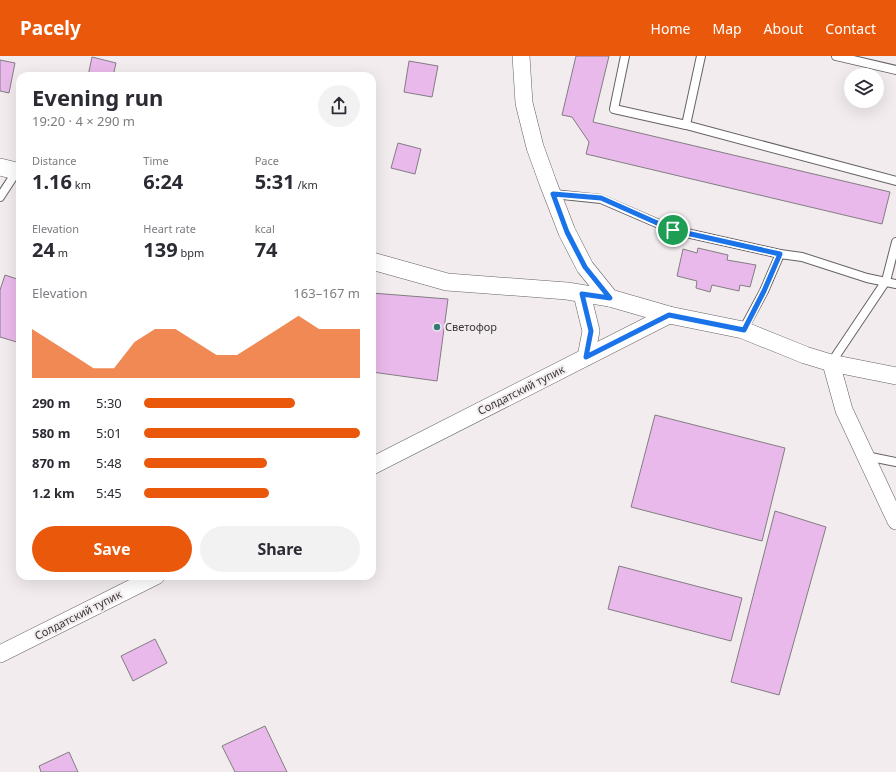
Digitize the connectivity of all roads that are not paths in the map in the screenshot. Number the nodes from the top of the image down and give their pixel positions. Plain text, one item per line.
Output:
1 (521, 56) edge
2 (625, 56) edge
3 (701, 56) edge
4 (836, 56) edge
5 (896, 70) edge
6 (686, 124) junction
7 (0, 167) edge
8 (16, 171) edge
9 (16, 174) edge
10 (896, 181) edge
11 (553, 194) junction
12 (0, 197) edge
13 (896, 242) edge
14 (780, 254) junction
15 (376, 263) edge
16 (886, 281) junction
17 (896, 284) edge
18 (582, 294) junction
19 (610, 298) junction
20 (669, 315) junction
21 (744, 330) junction
22 (586, 357) junction
23 (831, 363) junction
24 (896, 376) edge
25 (865, 456) junction
26 (896, 462) edge
27 (376, 464) edge
28 (896, 521) edge
29 (148, 580) edge
30 (0, 654) edge

1 - 11 street
2 - 6 lane
3 - 6 lane
4 - 5 lane
6 - 10 lane
7 - 8 street
9 - 12 lane
11 - 14 lane
11 - 19 street
13 - 16 lane
14 - 16 lane
14 - 21 lane
15 - 18 street
16 - 17 lane
16 - 23 lane
18 - 19 street
18 - 22 street
19 - 20 street
20 - 21 street
20 - 22 street, Солдатский тупик
21 - 23 street
22 - 27 street, Солдатский тупик
23 - 24 street
23 - 25 street
25 - 26 lane
25 - 28 street
29 - 30 street, Солдатский тупик

